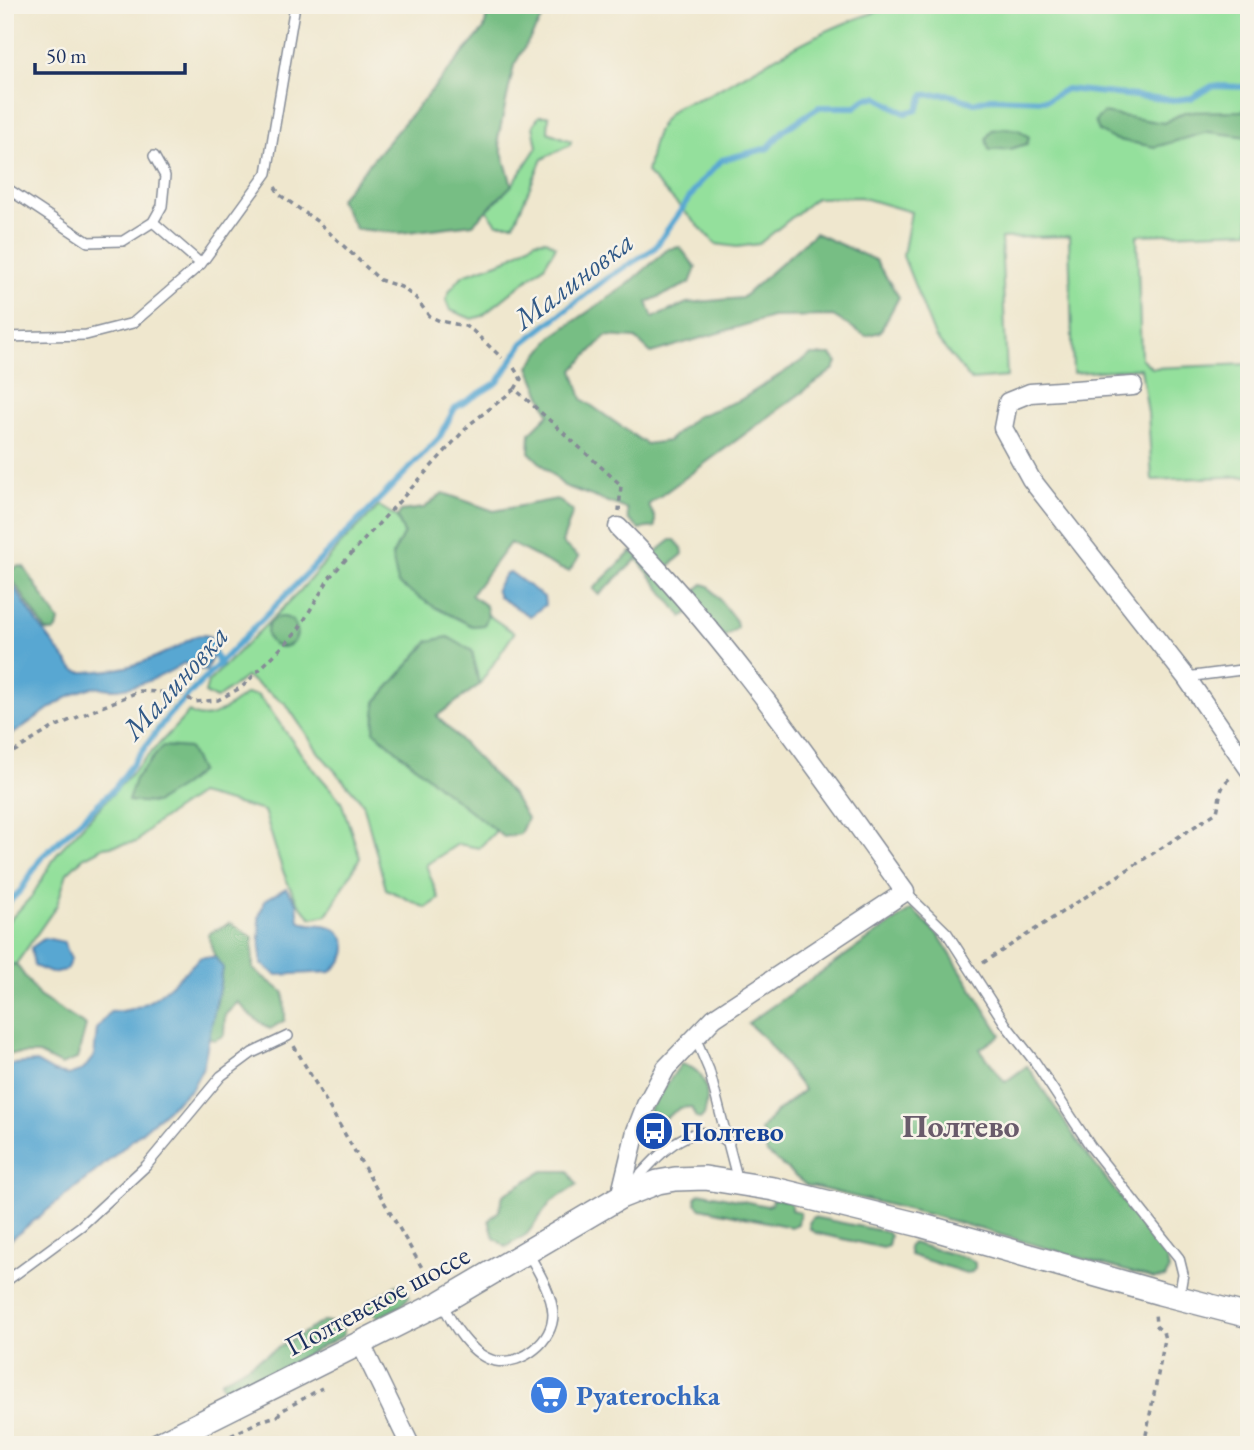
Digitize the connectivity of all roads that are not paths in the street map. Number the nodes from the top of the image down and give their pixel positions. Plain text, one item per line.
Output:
1 (295, 5) edge
2 (154, 156) dead end
3 (5, 187) edge
4 (153, 222) junction
5 (201, 264) junction
6 (5, 337) edge
7 (1133, 386) dead end
8 (618, 527) road end
9 (1249, 669) edge
10 (1186, 677) junction
11 (1248, 768) edge
12 (905, 892) junction
13 (288, 1036) road end
14 (695, 1037) junction
15 (729, 1143) junction
16 (738, 1182) junction
17 (620, 1197) junction
18 (528, 1252) junction
19 (5, 1282) edge
20 (1169, 1296) junction
21 (442, 1302) junction
22 (1249, 1316) edge
23 (361, 1344) junction
24 (157, 1445) edge
25 (410, 1445) edge

1 - 5 lane
2 - 4 lane
3 - 4 lane
4 - 5 lane
5 - 6 lane
7 - 10 street
8 - 12 street
9 - 10 lane
10 - 11 street
12 - 14 street
12 - 20 lane
13 - 19 lane
14 - 15 lane
14 - 17 street
15 - 16 lane
15 - 17 lane
16 - 17 street, Полтевское шоссе
16 - 20 street, Полтевское шоссе
17 - 18 street, Полтевское шоссе
18 - 21 street, Полтевское шоссе
18 - 21 lane
20 - 22 street, Полтевское шоссе
21 - 23 street, Полтевское шоссе
23 - 24 street, Полтевское шоссе
23 - 25 street

